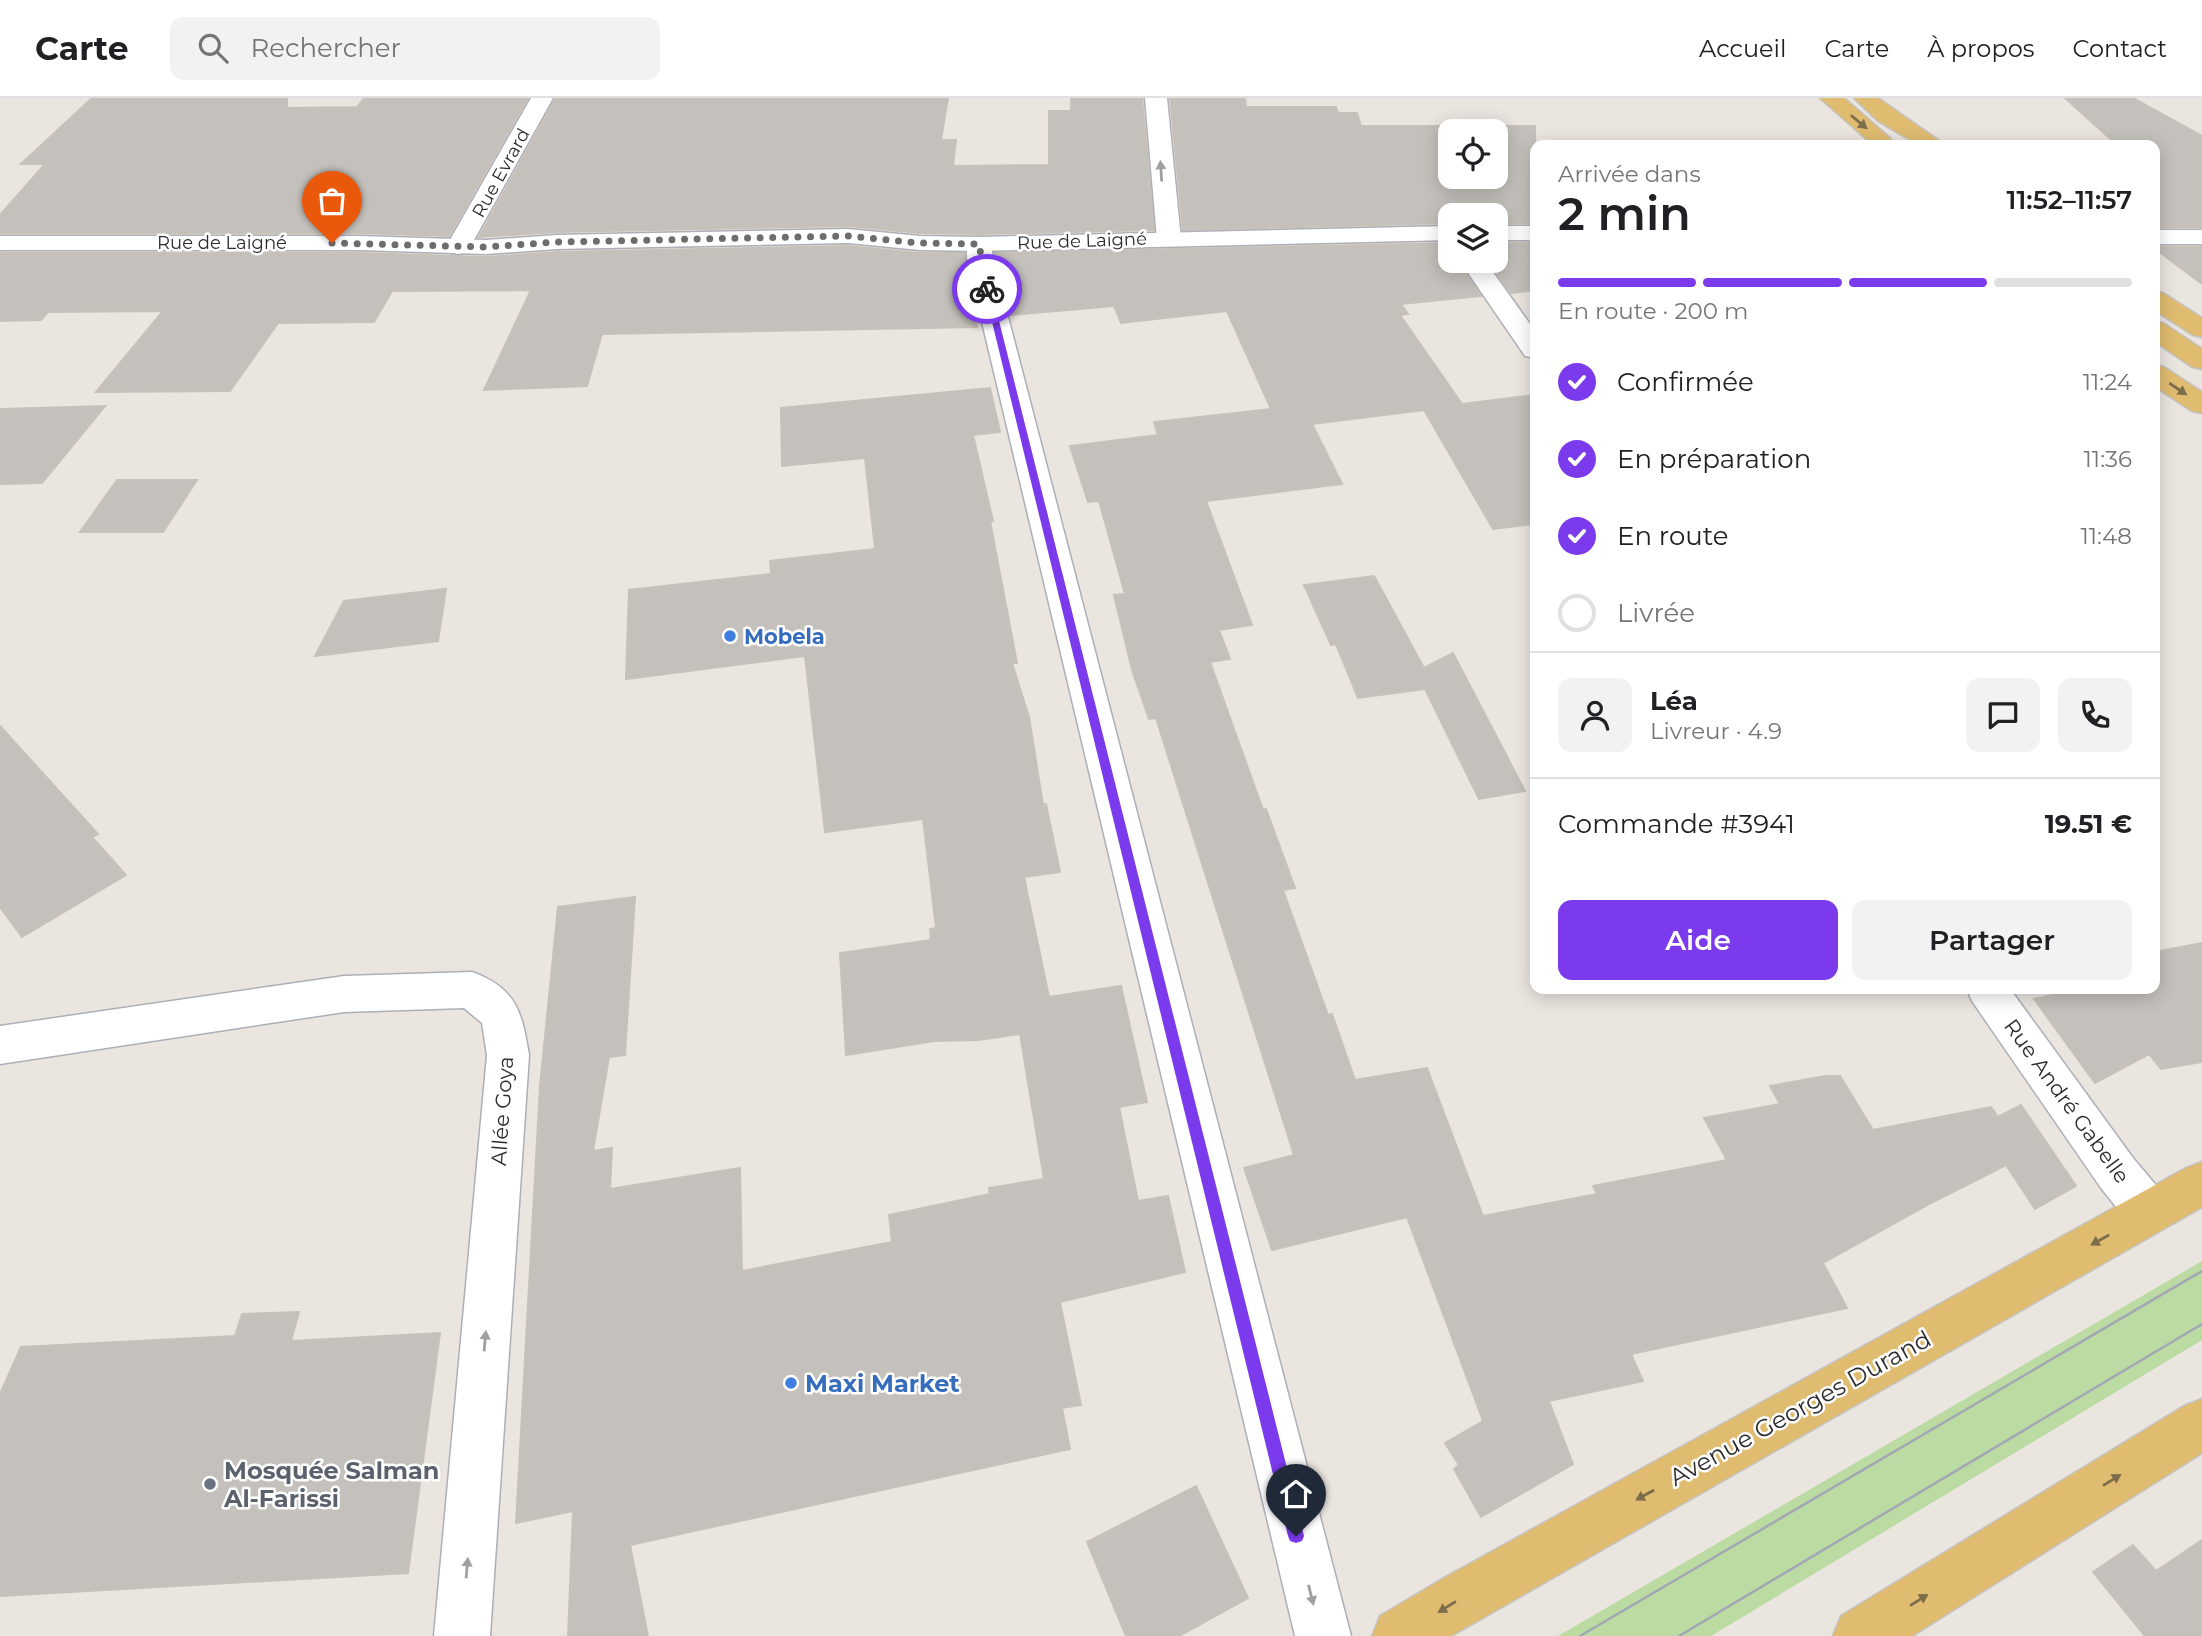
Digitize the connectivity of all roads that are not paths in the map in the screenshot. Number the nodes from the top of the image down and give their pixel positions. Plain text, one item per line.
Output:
1 (542, 98) edge
2 (1156, 98) edge
3 (1831, 98) edge
4 (1865, 98) edge
5 (1806, 99) edge
6 (1886, 116) junction
7 (1854, 140) edge
8 (1882, 140) edge
9 (1908, 140) edge
10 (1926, 140) edge
11 (1438, 233) edge
12 (1508, 233) edge
13 (1530, 233) edge
14 (2160, 237) edge
15 (2202, 237) edge
16 (1169, 239) junction
17 (0, 243) edge
18 (979, 244) junction
19 (458, 247) junction
20 (1480, 273) edge
21 (2160, 303) edge
22 (2202, 329) edge
23 (2160, 333) edge
24 (1530, 343) edge
25 (2160, 348) edge
26 (2202, 361) edge
27 (2202, 372) edge
28 (2160, 377) edge
29 (2202, 405) edge
30 (1991, 994) edge
31 (0, 1045) edge
32 (2202, 1183) edge
33 (2149, 1212) junction
34 (2202, 1424) edge
35 (462, 1636) edge
36 (1323, 1636) edge
37 (1400, 1636) edge
38 (1861, 1636) edge

1 - 19 street, Rue Evrard
16 -> 2 street
3 -> 8 main road
4 - 6 main road
5 - 7 main road
6 - 9 main road
6 - 10 main road
11 - 16 street, Rue de Laigné
12 - 13 street
14 - 15 street
16 - 18 street, Rue de Laigné
17 - 19 street, Rue de Laigné
18 - 19 street, Rue de Laigné
18 -> 36 street
20 - 24 street
21 - 22 main road
23 - 26 main road
25 - 27 main road
28 -> 29 main road
30 - 33 street, Rue André Gabelle
35 -> 31 street, Allée Goya
32 - 33 main road, Avenue Georges Durand
33 -> 37 main road, Avenue Georges Durand
38 -> 34 main road

